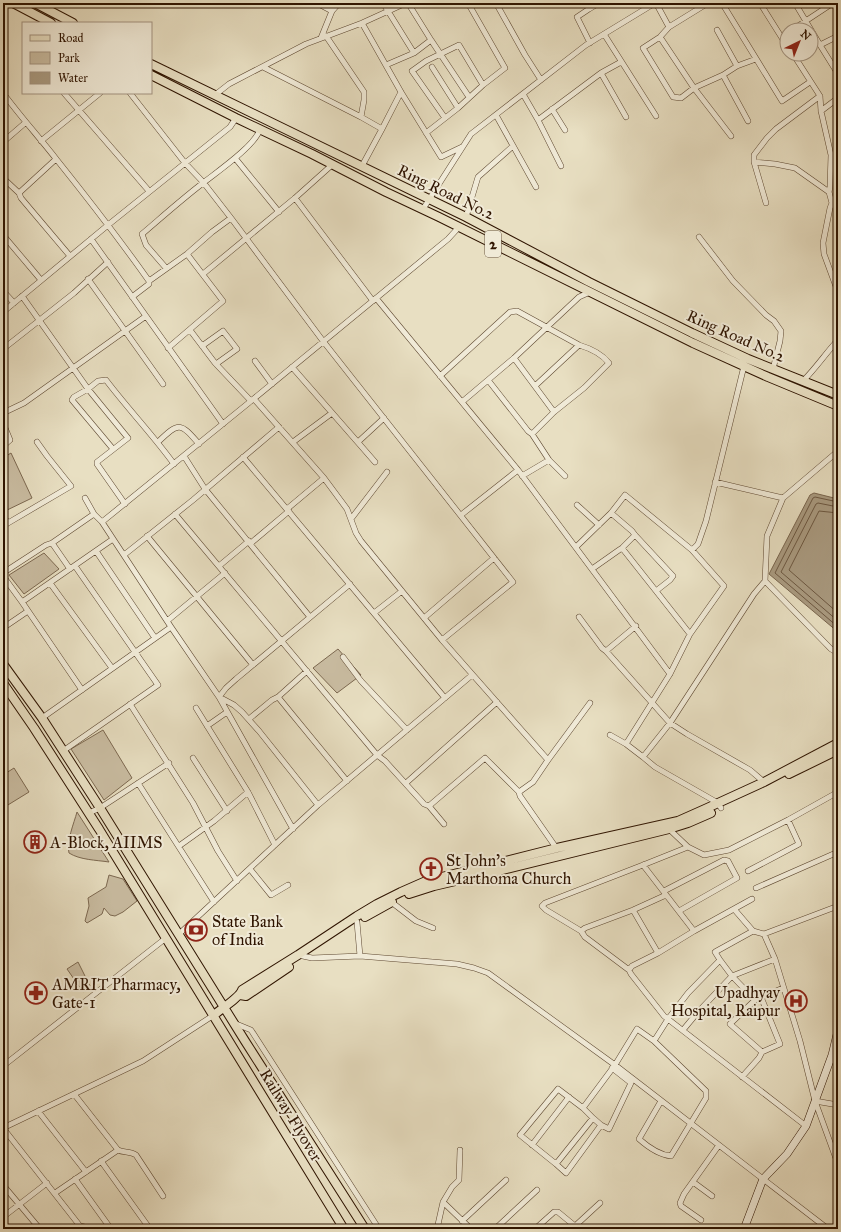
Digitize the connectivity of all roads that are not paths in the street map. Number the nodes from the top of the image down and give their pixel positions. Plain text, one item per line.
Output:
1 (13, 3) edge
2 (35, 3) edge
3 (317, 3) edge
4 (339, 3) edge
5 (383, 3) edge
6 (407, 3) edge
7 (468, 3) edge
8 (496, 3) edge
9 (586, 3) edge
10 (599, 3) edge
11 (656, 3) edge
12 (708, 3) edge
13 (722, 3) edge
14 (760, 3) edge
15 (794, 3) edge
16 (833, 3) edge
17 (589, 9) junction
18 (332, 11) junction
19 (387, 11) junction
20 (805, 21) junction
21 (49, 22) edge
22 (71, 22) edge
23 (362, 23) junction
24 (669, 27) junction
25 (717, 30) dead end
26 (779, 32) edge
27 (604, 34) junction
28 (326, 36) junction
29 (660, 37) junction
30 (320, 38) junction
31 (838, 38) edge
32 (431, 40) junction
33 (590, 43) junction
34 (820, 44) junction
35 (414, 53) junction
36 (441, 55) junction
37 (756, 59) junction
38 (621, 62) junction
39 (797, 62) edge
40 (152, 64) edge
41 (386, 65) junction
42 (737, 66) junction
43 (263, 67) junction
44 (432, 67) dead end
45 (601, 73) junction
46 (838, 74) edge
47 (152, 75) edge
48 (723, 75) junction
49 (542, 80) junction
50 (810, 82) junction
51 (483, 85) junction
52 (694, 88) junction
53 (401, 92) junction
54 (3, 94) edge
55 (65, 94) edge
56 (99, 94) edge
57 (131, 94) edge
58 (523, 94) junction
59 (214, 95) junction
60 (820, 96) junction
61 (469, 97) junction
62 (838, 98) edge
63 (458, 108) junction
64 (552, 109) junction
65 (79, 110) junction
66 (821, 111) junction
67 (496, 114) junction
68 (361, 116) junction
69 (656, 116) dead end
70 (626, 117) dead end
71 (236, 118) junction
72 (445, 118) junction
73 (538, 120) junction
74 (748, 121) dead end
75 (25, 123) junction
76 (260, 129) junction
77 (382, 129) junction
78 (565, 130) dead end
79 (426, 133) junction
80 (732, 136) dead end
81 (41, 141) junction
82 (3, 142) edge
83 (513, 146) junction
84 (462, 147) junction
85 (831, 155) junction
86 (235, 158) junction
87 (838, 158) edge
88 (56, 159) junction
89 (185, 162) junction
90 (754, 162) junction
91 (333, 164) junction
92 (362, 166) junction
93 (561, 166) dead end
94 (3, 178) edge
95 (203, 182) junction
96 (536, 187) dead end
97 (149, 191) junction
98 (829, 192) junction
99 (19, 193) junction
100 (295, 198) junction
101 (429, 199) junction
102 (766, 203) dead end
103 (832, 204) junction
104 (838, 207) edge
105 (424, 209) junction
106 (279, 212) junction
107 (466, 217) junction
108 (231, 218) junction
109 (108, 225) junction
110 (459, 227) junction
111 (3, 235) edge
112 (699, 237) dead end
113 (247, 238) junction
114 (91, 239) junction
115 (187, 254) junction
116 (70, 256) junction
117 (108, 262) junction
118 (166, 268) junction
119 (203, 274) junction
120 (88, 279) junction
121 (41, 280) junction
122 (149, 281) junction
123 (3, 291) edge
124 (590, 292) junction
125 (838, 292) edge
126 (22, 296) junction
127 (132, 297) junction
128 (374, 299) junction
129 (14, 303) junction
130 (3, 312) edge
131 (146, 316) junction
132 (40, 320) junction
133 (547, 327) junction
134 (190, 330) junction
135 (124, 331) junction
136 (838, 340) edge
137 (324, 341) junction
138 (579, 345) junction
139 (202, 346) junction
140 (168, 348) junction
141 (3, 349) edge
142 (514, 358) junction
143 (255, 361) dead end
144 (216, 364) junction
145 (744, 366) junction
146 (74, 367) junction
147 (292, 367) junction
148 (773, 369) junction
149 (440, 376) junction
150 (488, 380) junction
151 (803, 381) junction
152 (163, 384) dead end
153 (272, 384) junction
154 (535, 386) junction
155 (88, 389) junction
156 (838, 395) edge
157 (252, 400) junction
158 (462, 402) junction
159 (838, 406) edge
160 (554, 412) junction
161 (3, 413) edge
162 (332, 413) junction
163 (384, 418) junction
164 (3, 423) edge
165 (223, 424) junction
166 (279, 427) junction
167 (532, 434) junction
168 (37, 442) dead end
169 (158, 442) junction
170 (293, 442) junction
171 (358, 442) junction
172 (199, 444) junction
173 (3, 446) edge
174 (838, 448) edge
175 (113, 449) junction
176 (184, 456) junction
177 (243, 457) junction
178 (549, 460) junction
179 (375, 462) dead end
180 (174, 464) junction
181 (518, 470) junction
182 (387, 472) dead end
183 (522, 476) junction
184 (565, 476) dead end
185 (324, 478) junction
186 (715, 482) junction
187 (205, 489) junction
188 (84, 498) dead end
189 (783, 498) junction
190 (125, 504) junction
191 (577, 505) dead end
192 (288, 510) junction
193 (611, 513) junction
194 (94, 514) junction
195 (175, 514) junction
196 (460, 515) junction
197 (3, 516) edge
198 (351, 519) junction
199 (102, 522) junction
200 (8, 523) junction
201 (599, 525) junction
202 (3, 526) edge
203 (635, 535) junction
204 (147, 536) junction
205 (113, 539) junction
206 (250, 542) junction
207 (52, 543) junction
208 (576, 547) junction
209 (622, 548) junction
210 (692, 550) junction
211 (96, 551) junction
212 (124, 555) junction
213 (494, 558) junction
214 (219, 566) junction
215 (73, 567) junction
216 (592, 569) junction
217 (3, 573) edge
218 (225, 573) junction
219 (3, 576) edge
220 (765, 581) junction
221 (50, 583) junction
222 (350, 584) junction
223 (402, 591) junction
224 (656, 591) junction
225 (196, 597) junction
226 (22, 602) junction
227 (28, 612) junction
228 (374, 613) junction
229 (310, 617) junction
230 (579, 617) dead end
231 (424, 618) junction
232 (167, 621) junction
233 (636, 626) junction
234 (171, 627) junction
235 (3, 628) edge
236 (690, 634) junction
237 (155, 638) junction
238 (442, 640) junction
239 (281, 641) junction
240 (606, 650) junction
241 (135, 652) junction
242 (838, 653) edge
243 (342, 657) dead end
244 (3, 664) edge
245 (252, 665) junction
246 (112, 668) junction
247 (307, 671) junction
248 (472, 674) junction
249 (670, 674) junction
250 (3, 683) edge
251 (82, 690) junction
252 (219, 697) junction
253 (278, 697) junction
254 (445, 698) junction
255 (497, 702) junction
256 (590, 703) dead end
257 (652, 703) junction
258 (130, 704) junction
259 (196, 708) dead end
260 (228, 712) junction
261 (42, 718) junction
262 (249, 719) junction
263 (670, 722) junction
264 (207, 726) junction
265 (407, 730) junction
266 (610, 735) dead end
267 (838, 743) edge
268 (626, 744) junction
269 (838, 750) edge
270 (63, 751) junction
271 (377, 755) junction
272 (643, 757) junction
273 (193, 758) dead end
274 (548, 760) junction
275 (168, 763) junction
276 (347, 781) junction
277 (138, 782) junction
278 (764, 782) junction
279 (406, 783) junction
280 (248, 792) junction
281 (519, 792) junction
282 (838, 792) edge
283 (318, 805) junction
284 (429, 806) junction
285 (719, 806) junction
286 (100, 808) junction
287 (227, 811) junction
288 (89, 813) junction
289 (788, 820) junction
290 (444, 824) dead end
291 (666, 826) junction
292 (206, 827) junction
293 (293, 828) junction
294 (276, 845) junction
295 (179, 846) junction
296 (688, 846) junction
297 (557, 848) junction
298 (838, 852) edge
299 (562, 856) junction
300 (643, 865) junction
301 (250, 869) junction
302 (748, 871) dead end
303 (237, 881) junction
304 (288, 885) dead end
305 (756, 888) dead end
306 (665, 893) junction
307 (752, 899) dead end
308 (390, 900) junction
309 (214, 902) junction
310 (838, 906) edge
311 (734, 909) junction
312 (633, 910) junction
313 (679, 911) junction
314 (358, 922) junction
315 (433, 928) dead end
316 (581, 931) junction
317 (694, 931) junction
318 (753, 931) junction
319 (764, 934) junction
320 (178, 935) junction
321 (166, 938) junction
322 (658, 953) junction
323 (302, 956) junction
324 (360, 956) junction
325 (720, 960) junction
326 (775, 960) junction
327 (629, 970) junction
328 (732, 976) junction
329 (783, 988) junction
330 (761, 997) junction
331 (755, 1000) junction
332 (224, 1006) junction
333 (214, 1015) junction
334 (668, 1019) junction
335 (234, 1023) junction
336 (683, 1030) junction
337 (838, 1030) edge
338 (654, 1041) junction
339 (762, 1052) junction
340 (3, 1066) edge
341 (614, 1067) junction
342 (742, 1077) junction
343 (74, 1094) junction
344 (569, 1097) junction
345 (661, 1101) junction
346 (815, 1101) junction
347 (838, 1105) edge
348 (583, 1108) junction
349 (38, 1111) junction
350 (593, 1118) junction
351 (690, 1124) junction
352 (601, 1125) junction
353 (806, 1126) junction
354 (3, 1128) edge
355 (532, 1144) junction
356 (718, 1145) junction
357 (118, 1150) junction
358 (460, 1150) dead end
359 (101, 1161) junction
360 (556, 1164) junction
361 (838, 1164) edge
362 (86, 1172) junction
363 (763, 1179) junction
364 (75, 1180) junction
365 (506, 1180) dead end
366 (693, 1182) junction
367 (47, 1184) junction
368 (3, 1185) edge
369 (537, 1190) dead end
370 (55, 1194) junction
371 (163, 1196) dead end
372 (712, 1196) dead end
373 (443, 1202) junction
374 (600, 1203) dead end
375 (19, 1205) junction
376 (3, 1217) edge
377 (701, 1220) dead end
378 (462, 1221) junction
379 (40, 1229) edge
380 (94, 1229) edge
381 (111, 1229) edge
382 (150, 1229) edge
383 (344, 1229) edge
384 (365, 1229) edge
385 (379, 1229) edge
386 (437, 1229) edge
387 (471, 1229) edge
388 (495, 1229) edge
389 (535, 1229) edge
390 (744, 1229) edge
391 (828, 1229) edge

1 - 21 main road
2 - 22 main road
3 - 18 street
4 - 18 street
5 - 19 street
6 - 19 street
6 - 32 street
7 - 51 street
8 - 49 street
9 - 17 street
10 - 17 street
11 - 24 street
11 - 27 street
12 - 24 street
13 - 37 street
14 - 26 street
15 - 20 street
16 - 20 street
17 - 33 street
18 - 30 street
19 - 23 street
19 - 35 street
20 - 34 street
23 - 28 street
23 - 41 street
24 - 29 street
25 - 42 street
27 - 33 street
27 - 38 street
28 - 30 street
28 - 68 street
29 - 52 street
29 - 52 street
30 - 43 street
31 - 34 street
32 - 35 street
32 - 36 street
33 - 49 street
34 - 46 street
35 - 41 street
36 - 51 street
36 - 61 street
36 - 72 street
37 - 42 street
37 - 50 street
38 - 45 street
38 - 69 street
39 - 50 street
40 - 59 main road, Ring Road No.2 / 2
41 - 53 street
42 - 48 street
43 - 59 street
43 - 68 street
44 - 63 street
45 - 64 street
45 - 70 street
47 - 71 main road, Ring Road No.2 / 2
48 - 52 street
48 - 74 street
49 - 58 street
50 - 60 street
51 - 61 street
52 - 80 street
53 - 77 street
53 - 79 street
54 - 75 street
55 - 65 street
56 - 65 street
57 - 89 street
58 - 67 street
58 - 73 street
59 - 92 main road, Ring Road No.2 / 2
60 - 66 street
60 - 90 street
61 - 63 street
62 - 66 street
63 - 72 street
64 - 73 street
64 - 78 street
65 - 81 street
65 - 97 street
66 - 85 street
67 - 83 street
67 - 84 street
68 - 77 street
71 - 76 main road, Ring Road No.2 / 2
71 - 89 street
72 - 79 street
73 - 93 street
75 - 81 street
75 - 82 street
76 - 86 street
76 - 91 main road, Ring Road No.2 / 2
77 - 92 street
79 - 84 street
81 - 88 street
83 - 96 street
83 - 107 street
84 - 101 street
85 - 87 street
85 - 98 street
86 - 95 street
86 - 106 street
88 - 99 street
88 - 109 street
89 - 95 street
89 - 97 street
90 - 98 street
90 - 102 street
91 - 100 street
91 - 105 main road, Ring Road No.2 / 2
92 - 101 main road, Ring Road No.2 / 2
94 - 99 street
95 - 108 street
95 - 118 street
97 - 109 street
98 - 103 street
99 - 116 street
100 - 106 street
100 - 128 street
101 - 105 street
101 - 107 main road, Ring Road No.2 / 2
103 - 104 street
103 - 125 street
105 - 110 main road, Ring Road No.2 / 2
106 - 113 street
107 - 148 main road, Ring Road No.2 / 2
108 - 113 street
108 - 115 street
109 - 114 street
109 - 122 street
110 - 124 main road, Ring Road No.2 / 2
110 - 128 street
111 - 121 street
112 - 148 street
113 - 119 street
113 - 137 street
114 - 116 street
114 - 117 street
115 - 118 street
115 - 119 street
116 - 121 street
117 - 120 street
117 - 127 street
118 - 122 street
119 - 134 street
120 - 132 street
120 - 135 street
121 - 126 street
122 - 127 street
123 - 129 street
124 - 133 street
124 - 145 main road, Ring Road No.2 / 2
126 - 129 street
126 - 132 street
127 - 131 street
128 - 137 street
128 - 149 street
129 - 130 street
131 - 135 street
131 - 140 street
132 - 141 street
132 - 146 street
133 - 138 street
133 - 142 street
133 - 149 street
134 - 139 street
134 - 140 street
135 - 146 street
135 - 152 street
136 - 151 street
137 - 147 street
137 - 163 street
138 - 154 street
138 - 160 street
139 - 144 street
139 - 144 street
140 - 165 street
142 - 150 street
142 - 154 street
143 - 153 street
144 - 157 street
145 - 159 main road, Ring Road No.2 / 2
145 - 186 street
146 - 155 street
146 - 161 street
147 - 153 street
147 - 162 street
148 - 151 main road, Ring Road No.2 / 2
149 - 158 street
150 - 158 street
150 - 167 street
151 - 156 main road, Ring Road No.2 / 2
153 - 157 street
154 - 160 street
155 - 169 street
155 - 175 street
155 - 175 street
157 - 165 street
157 - 166 street
158 - 181 street
160 - 167 street
162 - 170 street
162 - 171 street
163 - 171 street
163 - 196 street
164 - 173 street
165 - 172 street
166 - 170 street
166 - 177 street
167 - 178 street
168 - 200 street
169 - 172 street
169 - 180 street
170 - 185 street
171 - 179 street
172 - 176 street
174 - 189 street
175 - 190 street
176 - 180 street
176 - 187 street
177 - 187 street
177 - 192 street
178 - 183 street
178 - 184 street
180 - 190 street
181 - 183 street
181 - 196 street
182 - 198 street
183 - 208 street
185 - 192 street
185 - 198 street
186 - 189 street
186 - 210 street
187 - 195 street
187 - 206 street
188 - 194 street
189 - 220 street
190 - 199 street
191 - 201 street
192 - 206 street
192 - 222 street
193 - 201 street
193 - 203 street
193 - 210 street
194 - 199 street
194 - 207 street
195 - 204 street
195 - 214 street
196 - 213 street
197 - 200 street
198 - 223 street
199 - 205 street
200 - 202 street
201 - 208 street
203 - 209 street
203 - 224 street
204 - 212 street
204 - 225 street
205 - 211 street
205 - 212 street
206 - 214 street
206 - 229 street
207 - 215 street
207 - 217 street
208 - 216 street
209 - 216 street
209 - 224 street
210 - 236 street
211 - 215 street
211 - 237 street
212 - 232 street
213 - 231 street
213 - 238 street
214 - 218 street
215 - 221 street
215 - 241 street
216 - 233 street
218 - 225 street
218 - 239 street
219 - 226 street
220 - 242 street
220 - 263 street
221 - 226 street
221 - 246 street
222 - 228 street
222 - 229 street
223 - 228 street
223 - 231 street
224 - 236 street
225 - 232 street
225 - 245 street
226 - 227 street
227 - 235 street
227 - 251 street
228 - 254 street
229 - 239 street
230 - 240 street
231 - 238 street
232 - 234 street
233 - 240 street
233 - 249 street
234 - 237 street
234 - 252 street
236 - 249 street
237 - 241 street
238 - 248 street
239 - 245 street
239 - 247 street
240 - 257 street
241 - 246 street
241 - 258 street
243 - 265 street
244 - 261 main road, Railway Flyover
245 - 252 street
246 - 251 street
247 - 253 street
247 - 271 street
248 - 254 street
248 - 255 street
249 - 257 street
250 - 288 main road, Railway Flyover
251 - 261 street
252 - 260 street
252 - 262 street
253 - 262 street
253 - 276 street
254 - 265 street
255 - 274 street
255 - 279 street
256 - 274 street
257 - 263 street
257 - 268 street
258 - 270 street
258 - 275 street
259 - 264 street
260 - 264 street
260 - 293 street
261 - 270 main road, Railway Flyover
262 - 283 street
263 - 272 street
263 - 278 street
264 - 280 street
265 - 271 street
266 - 268 street
267 - 278 main road
268 - 272 street
269 - 285 main road
270 - 286 main road, Railway Flyover
271 - 276 street
271 - 279 street
272 - 285 street
273 - 287 street
274 - 281 street
275 - 277 street
275 - 292 street
276 - 283 street
277 - 286 street
277 - 295 street
278 - 285 main road
279 - 284 street
280 - 287 street
280 - 294 street
281 - 284 street
281 - 297 street
282 - 289 street
283 - 293 street
284 - 290 street
285 - 291 main road
286 - 288 street
286 - 320 main road, Railway Flyover
287 - 292 street
288 - 321 main road, Railway Flyover
289 - 296 street
289 - 302 street
291 - 296 street
291 - 297 main road
291 - 299 main road
292 - 295 street
292 - 303 street
293 - 294 street
294 - 301 street
295 - 309 street
296 - 300 street
297 - 299 street
297 - 308 main road
298 - 305 street
299 - 308 main road
300 - 306 street
300 - 316 street
301 - 303 street
301 - 304 street
303 - 309 street
306 - 312 street
306 - 313 street
306 - 313 street
307 - 311 street
308 - 314 main road
308 - 315 street
308 - 323 main road
309 - 320 street
310 - 319 street
311 - 317 street
311 - 318 street
312 - 316 street
312 - 322 street
313 - 317 street
314 - 323 main road
314 - 324 street
316 - 327 street
317 - 322 street
318 - 319 street
318 - 325 street
319 - 326 street
320 - 332 main road, Railway Flyover
321 - 333 main road, Railway Flyover
321 - 340 street
322 - 327 street
323 - 324 street
323 - 332 main road
324 - 341 street
325 - 328 street
325 - 334 street
326 - 328 street
326 - 329 street
327 - 334 street
328 - 331 street
328 - 336 street
329 - 330 street
329 - 346 street
330 - 331 street
330 - 339 street
331 - 339 street
332 - 333 main road
332 - 335 main road, Railway Flyover
333 - 343 street
333 - 383 main road, Railway Flyover
334 - 336 street
334 - 338 street
335 - 384 main road, Railway Flyover
335 - 385 street
336 - 342 street
337 - 346 street
338 - 341 street
338 - 351 street
339 - 342 street
341 - 345 street
341 - 348 street
341 - 352 street
342 - 353 street
343 - 349 street
343 - 357 street
344 - 348 street
344 - 355 street
344 - 355 street
345 - 351 street
345 - 351 street
346 - 347 street
346 - 353 street
346 - 361 street
348 - 350 street
349 - 354 street
349 - 362 street
350 - 352 street
350 - 360 street
351 - 356 street
352 - 360 street
353 - 363 street
354 - 367 street
355 - 360 street
356 - 363 street
356 - 366 street
357 - 359 street
357 - 371 street
358 - 373 street
359 - 362 street
359 - 382 street
362 - 364 street
363 - 390 street
363 - 391 street
364 - 370 street
364 - 381 street
365 - 378 street
366 - 372 street
366 - 377 street
367 - 370 street
367 - 375 street
368 - 375 street
369 - 388 street
370 - 380 street
373 - 378 street
373 - 386 street
374 - 389 street
375 - 376 street
375 - 379 street
378 - 387 street

